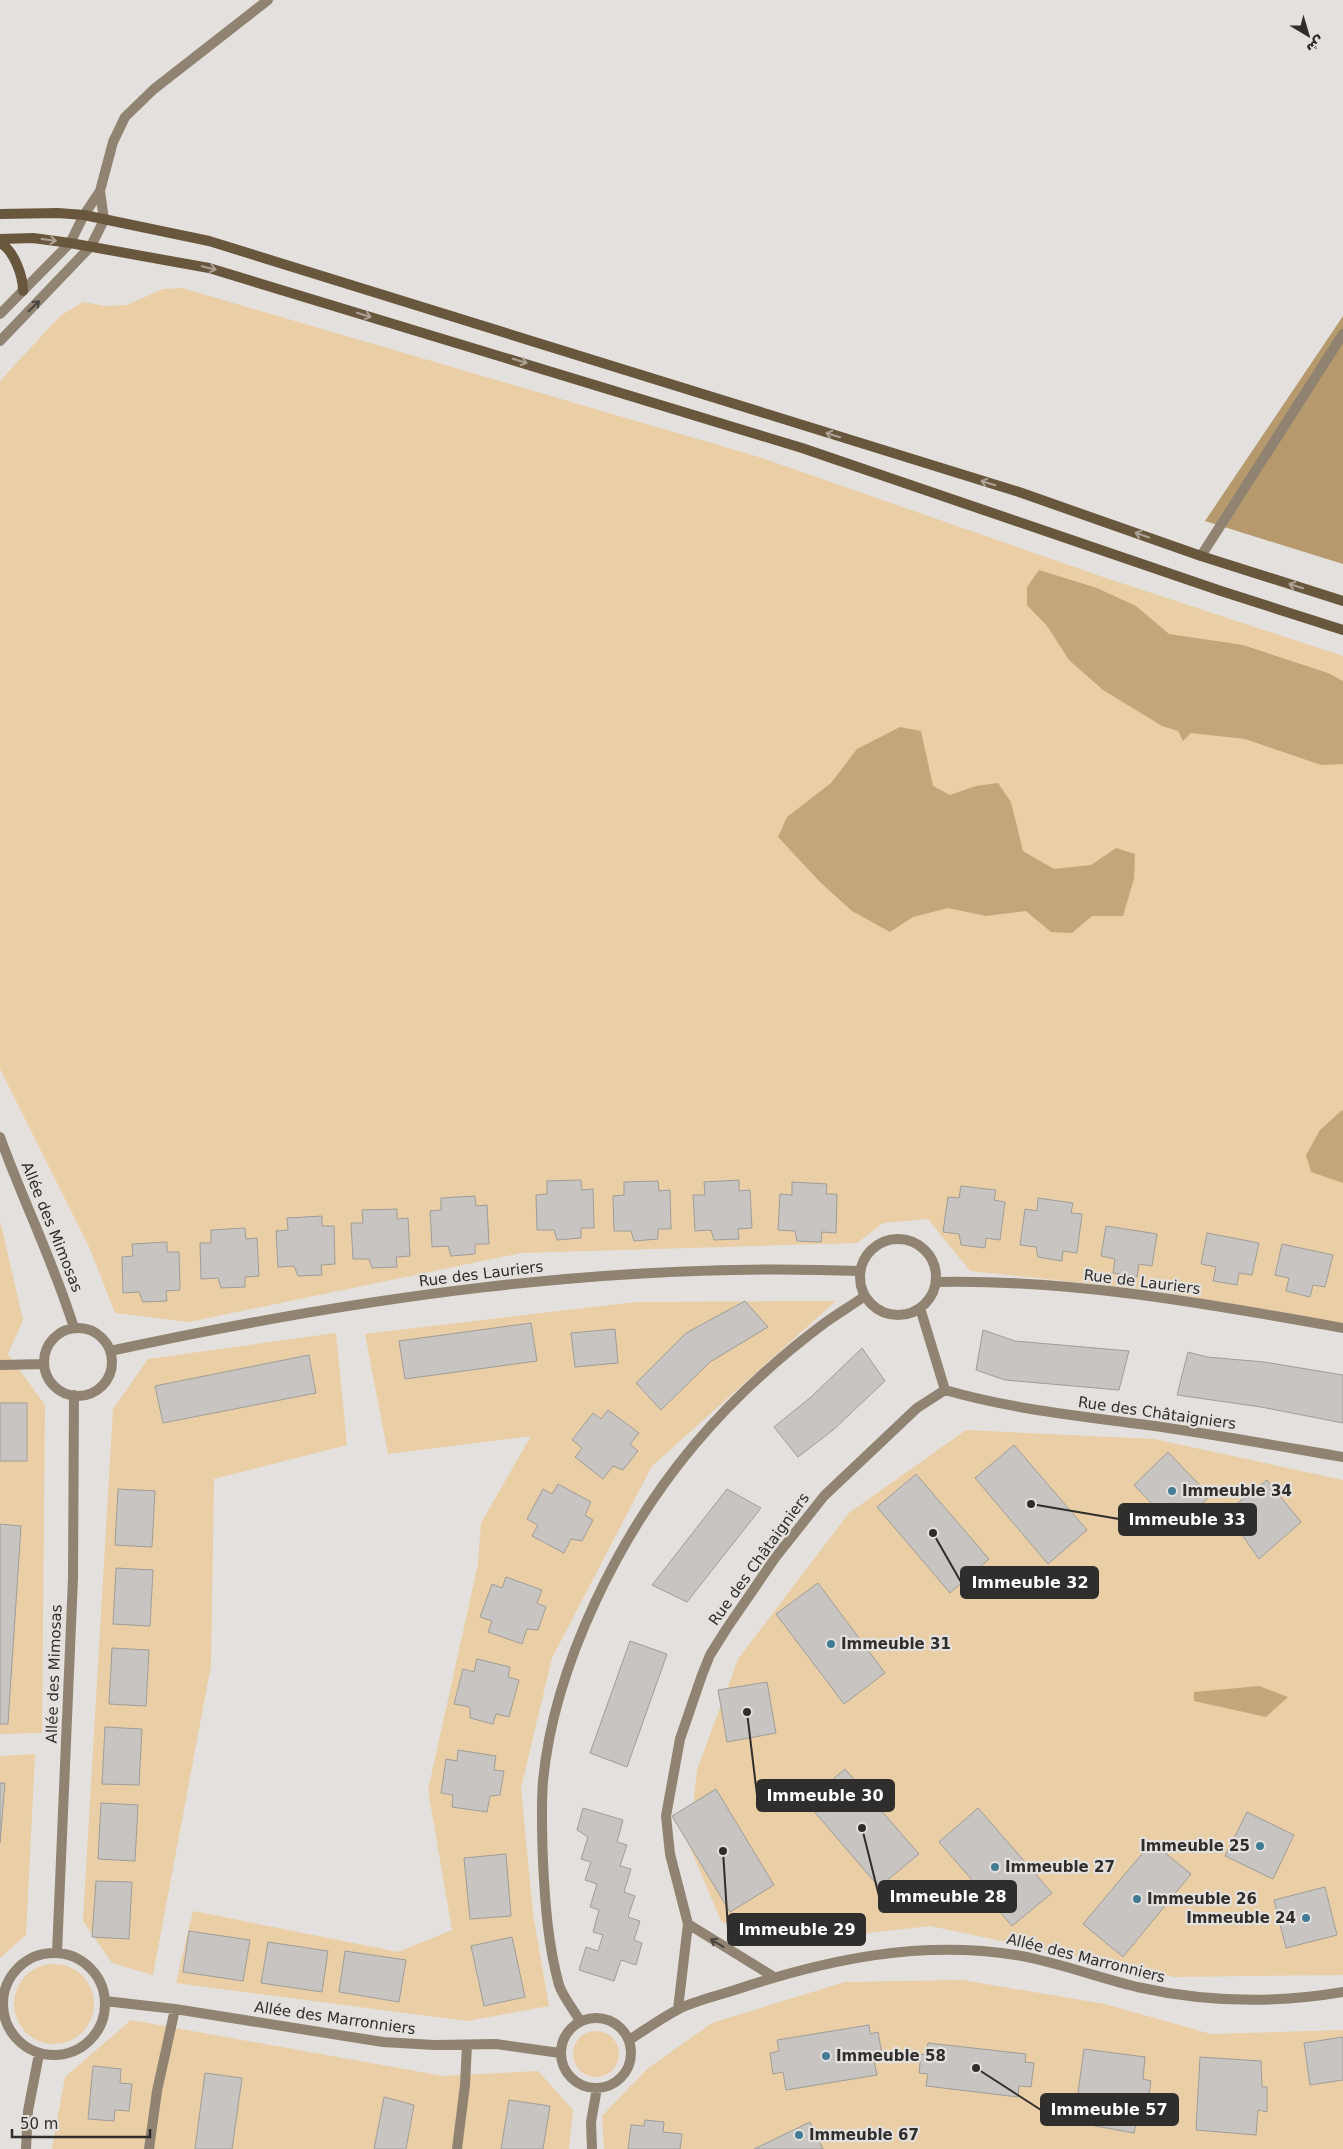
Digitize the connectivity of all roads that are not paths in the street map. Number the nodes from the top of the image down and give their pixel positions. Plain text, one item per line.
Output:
1 (268, 0) edge
2 (100, 191) junction
3 (0, 214) edge
4 (84, 215) junction
5 (104, 220) junction
6 (0, 239) edge
7 (0, 243) edge
8 (70, 243) junction
9 (91, 246) junction
10 (23, 290) junction
11 (0, 314) edge
12 (1343, 334) edge
13 (0, 341) edge
14 (1202, 556) junction
15 (1343, 601) edge
16 (1343, 630) edge
17 (0, 1137) edge
18 (860, 1271) junction
19 (936, 1282) junction
20 (865, 1296) junction
21 (920, 1308) junction
22 (74, 1328) junction
23 (1343, 1328) edge
24 (110, 1351) junction
25 (44, 1364) junction
26 (0, 1365) edge
27 (945, 1390) junction
28 (74, 1396) junction
29 (1343, 1457) edge
30 (688, 1924) junction
31 (57, 1953) junction
32 (774, 1978) junction
33 (1343, 1992) edge
34 (2, 1996) edge
35 (105, 2001) junction
36 (175, 2009) junction
37 (678, 2009) junction
38 (580, 2021) junction
39 (629, 2040) junction
40 (467, 2045) junction
41 (560, 2052) junction
42 (39, 2054) junction
43 (597, 2088) junction
44 (26, 2149) edge
45 (149, 2149) edge
46 (456, 2149) edge
47 (592, 2149) edge

1 - 2 street
2 - 4 street
2 - 5 street
3 - 4 street
4 - 5 street
4 - 8 street
5 - 9 street
14 -> 5 street
6 -> 8 street
7 - 10 street
8 - 9 street
8 - 10 street
13 -> 9 street
9 -> 16 street
10 - 11 street
12 - 14 street
15 -> 14 street
17 - 22 street, Allée des Mimosas
18 - 19 street
18 - 20 street
18 - 24 street, Rue des Lauriers
19 - 21 street
19 - 23 street, Rue de Lauriers
20 - 21 street
20 - 38 street
21 - 27 street
22 - 24 street
22 - 25 street
24 - 28 street
25 - 26 street
25 - 28 street
27 - 29 street, Rue des Châtaigniers
27 - 30 street, Rue des Châtaigniers
28 - 31 street, Allée des Mimosas
32 -> 30 street
30 - 37 street
31 - 34 street
31 - 35 street
32 - 33 street, Allée des Marronniers
32 - 37 street, Allée des Marronniers
34 - 42 street
35 - 36 street, Allée des Marronniers
35 - 42 street
36 - 40 street, Allée des Marronniers
36 - 45 street
37 - 39 street, Allée des Marronniers
38 - 39 street
38 - 41 street
39 - 43 street
40 - 41 street, Allée des Marronniers
40 - 46 street
41 - 43 street
42 - 44 street
43 - 47 street

